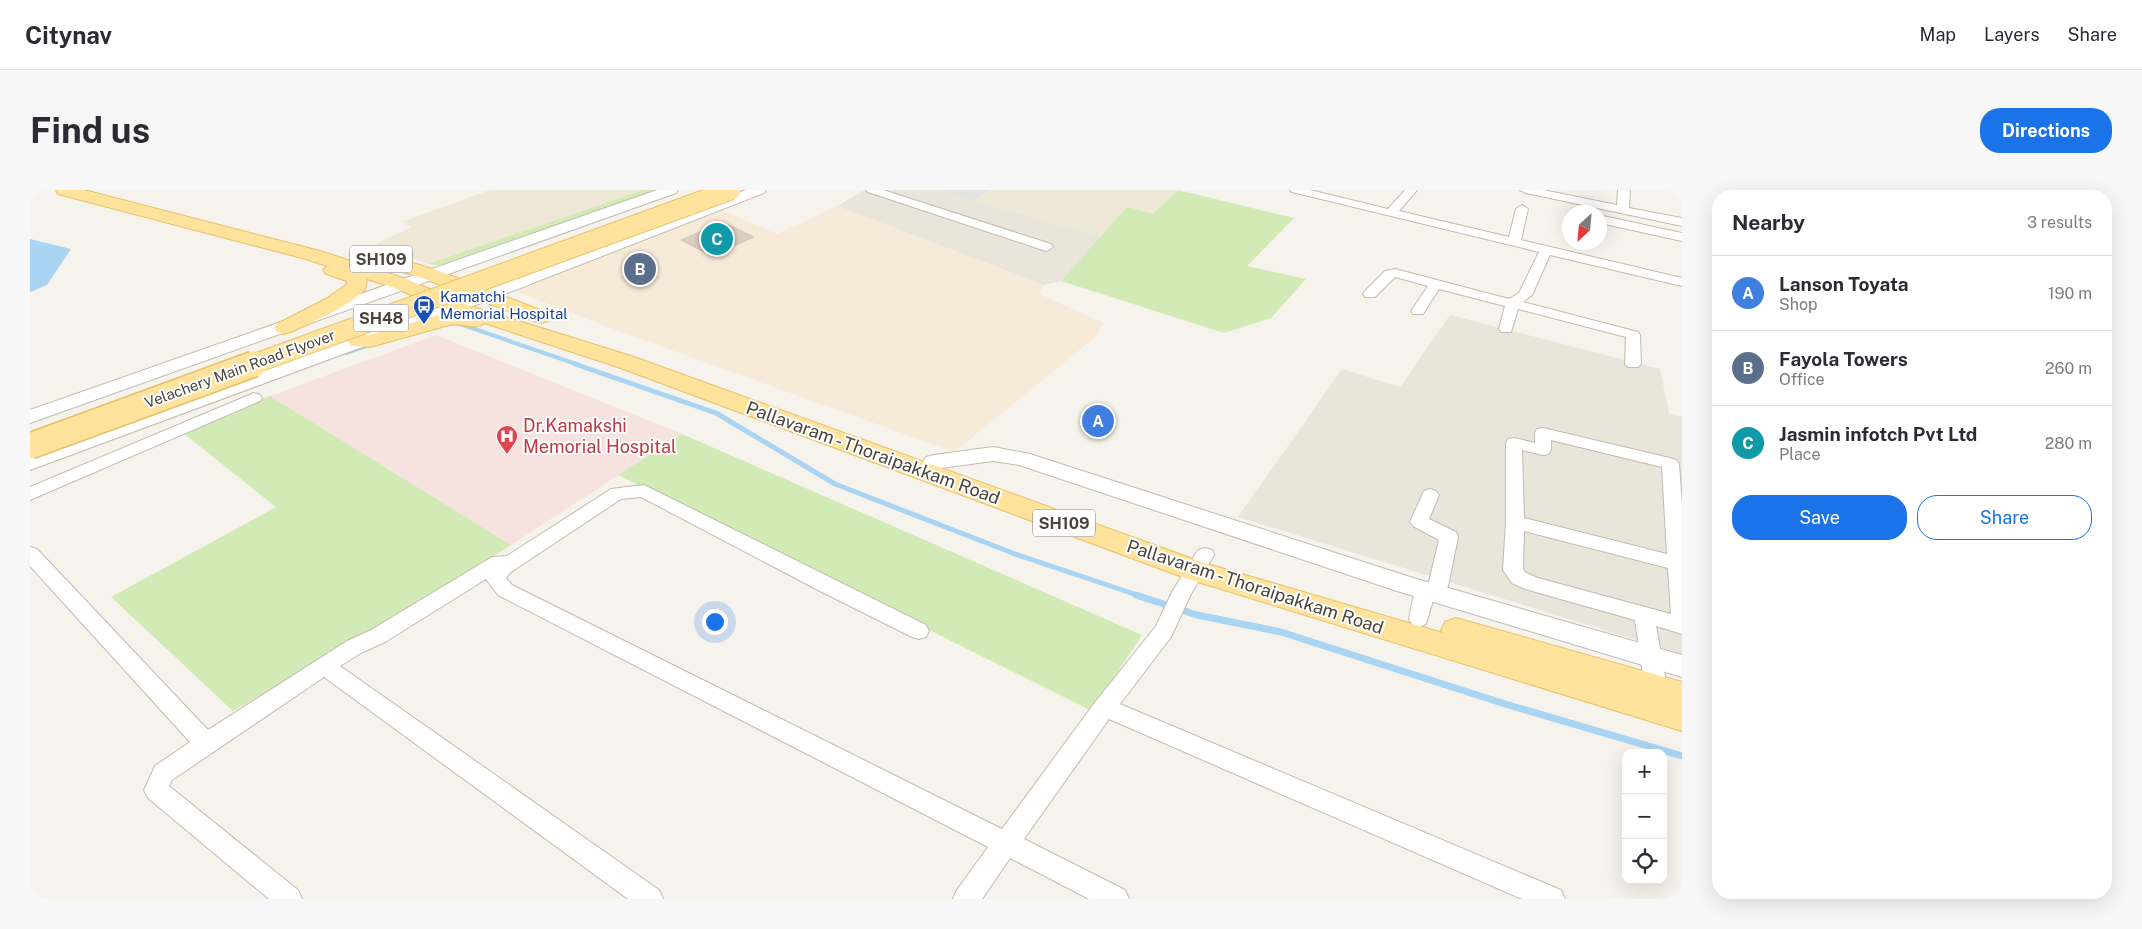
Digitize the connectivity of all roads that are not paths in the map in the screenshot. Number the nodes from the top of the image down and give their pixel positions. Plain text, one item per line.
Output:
1 (64, 190) edge
2 (119, 190) edge
3 (671, 190) edge
4 (698, 190) edge
5 (731, 190) edge
6 (759, 190) edge
7 (872, 190) edge
8 (1296, 190) edge
9 (1411, 190) edge
10 (1526, 190) edge
11 (1624, 190) edge
12 (1542, 192) edge
13 (1334, 194) edge
14 (191, 206) dead end
15 (1522, 209) dead end
16 (1623, 210) junction
17 (1391, 213) junction
18 (1607, 221) edge
19 (1682, 222) edge
20 (258, 231) junction
21 (1682, 237) edge
22 (1514, 242) junction
23 (1047, 247) dead end
24 (1546, 250) junction
25 (308, 257) junction
26 (432, 275) junction
27 (1682, 282) edge
28 (1436, 283) junction
29 (402, 284) junction
30 (1370, 294) dead end
31 (486, 295) junction
32 (1513, 302) junction
33 (454, 307) junction
34 (1418, 311) dead end
35 (284, 328) junction
36 (1506, 329) dead end
37 (359, 341) junction
38 (596, 352) junction
39 (1633, 364) dead end
40 (254, 398) dead end
41 (30, 417) edge
42 (30, 429) edge
43 (30, 446) edge
44 (934, 462) junction
45 (30, 464) edge
46 (30, 494) edge
47 (1430, 495) dead end
48 (1515, 522) junction
49 (30, 554) edge
50 (513, 561) junction
51 (1677, 563) junction
52 (1194, 573) junction
53 (1430, 591) junction
54 (1644, 615) junction
55 (1418, 619) junction
56 (1682, 626) edge
57 (919, 631) dead end
58 (1650, 656) junction
59 (324, 666) junction
60 (1682, 666) edge
61 (1656, 688) junction
62 (1682, 695) edge
63 (1105, 707) junction
64 (1682, 717) edge
65 (206, 744) junction
66 (1007, 844) junction
67 (289, 899) edge
68 (650, 899) edge
69 (966, 899) edge
70 (1116, 899) edge
71 (1552, 899) edge

1 - 20 main road, Pallavaram - Thoraipakkam Road / SH109
2 - 14 main road
3 - 26 street
4 - 42 main road, Velachery Main Road Flyover / SH48
5 - 43 main road, Velachery Main Road Flyover / SH48, bridge
6 - 31 street
7 - 23 street
8 - 13 street
9 - 17 street
10 - 12 street
11 - 16 street
12 - 16 street
13 - 17 street
15 - 22 street
16 - 19 street
17 - 22 street
18 - 21 street
20 - 25 main road
20 - 26 main road, Pallavaram - Thoraipakkam Road / SH109
22 - 24 street
24 - 27 street
24 - 32 street
25 - 29 main road, Pallavaram - Thoraipakkam Road / SH109
25 - 35 main road
26 - 29 street
26 - 31 main road, Pallavaram - Thoraipakkam Road / SH109
28 - 30 street
28 - 32 street
28 - 34 street
29 - 33 main road, Pallavaram - Thoraipakkam Road / SH109
29 - 35 street
31 - 33 street
31 - 44 main road, Pallavaram - Thoraipakkam Road / SH109
32 - 36 street
32 - 39 street
33 - 37 street
33 - 38 main road, Pallavaram - Thoraipakkam Road / SH109
35 - 41 street
37 - 38 main road
37 - 45 street
38 - 52 main road, Pallavaram - Thoraipakkam Road / SH109
40 - 46 street
44 - 52 main road, Pallavaram - Thoraipakkam Road / SH109
44 - 53 street
47 - 53 street
48 - 51 street
48 - 51 street
48 - 54 street
49 - 65 street
50 - 57 street
50 - 59 street
50 - 66 street
51 - 56 street
52 - 55 main road, Pallavaram - Thoraipakkam Road / SH109
52 - 63 street
52 - 64 main road, Pallavaram - Thoraipakkam Road / SH109
53 - 55 street
53 - 58 street
54 - 56 street
54 - 58 street
55 - 61 main road, Pallavaram - Thoraipakkam Road / SH109
58 - 60 street
58 - 61 street
59 - 65 street
59 - 68 street
61 - 62 main road, Pallavaram - Thoraipakkam Road / SH109
63 - 66 street
63 - 71 street
65 - 67 street
66 - 69 street
66 - 70 street

